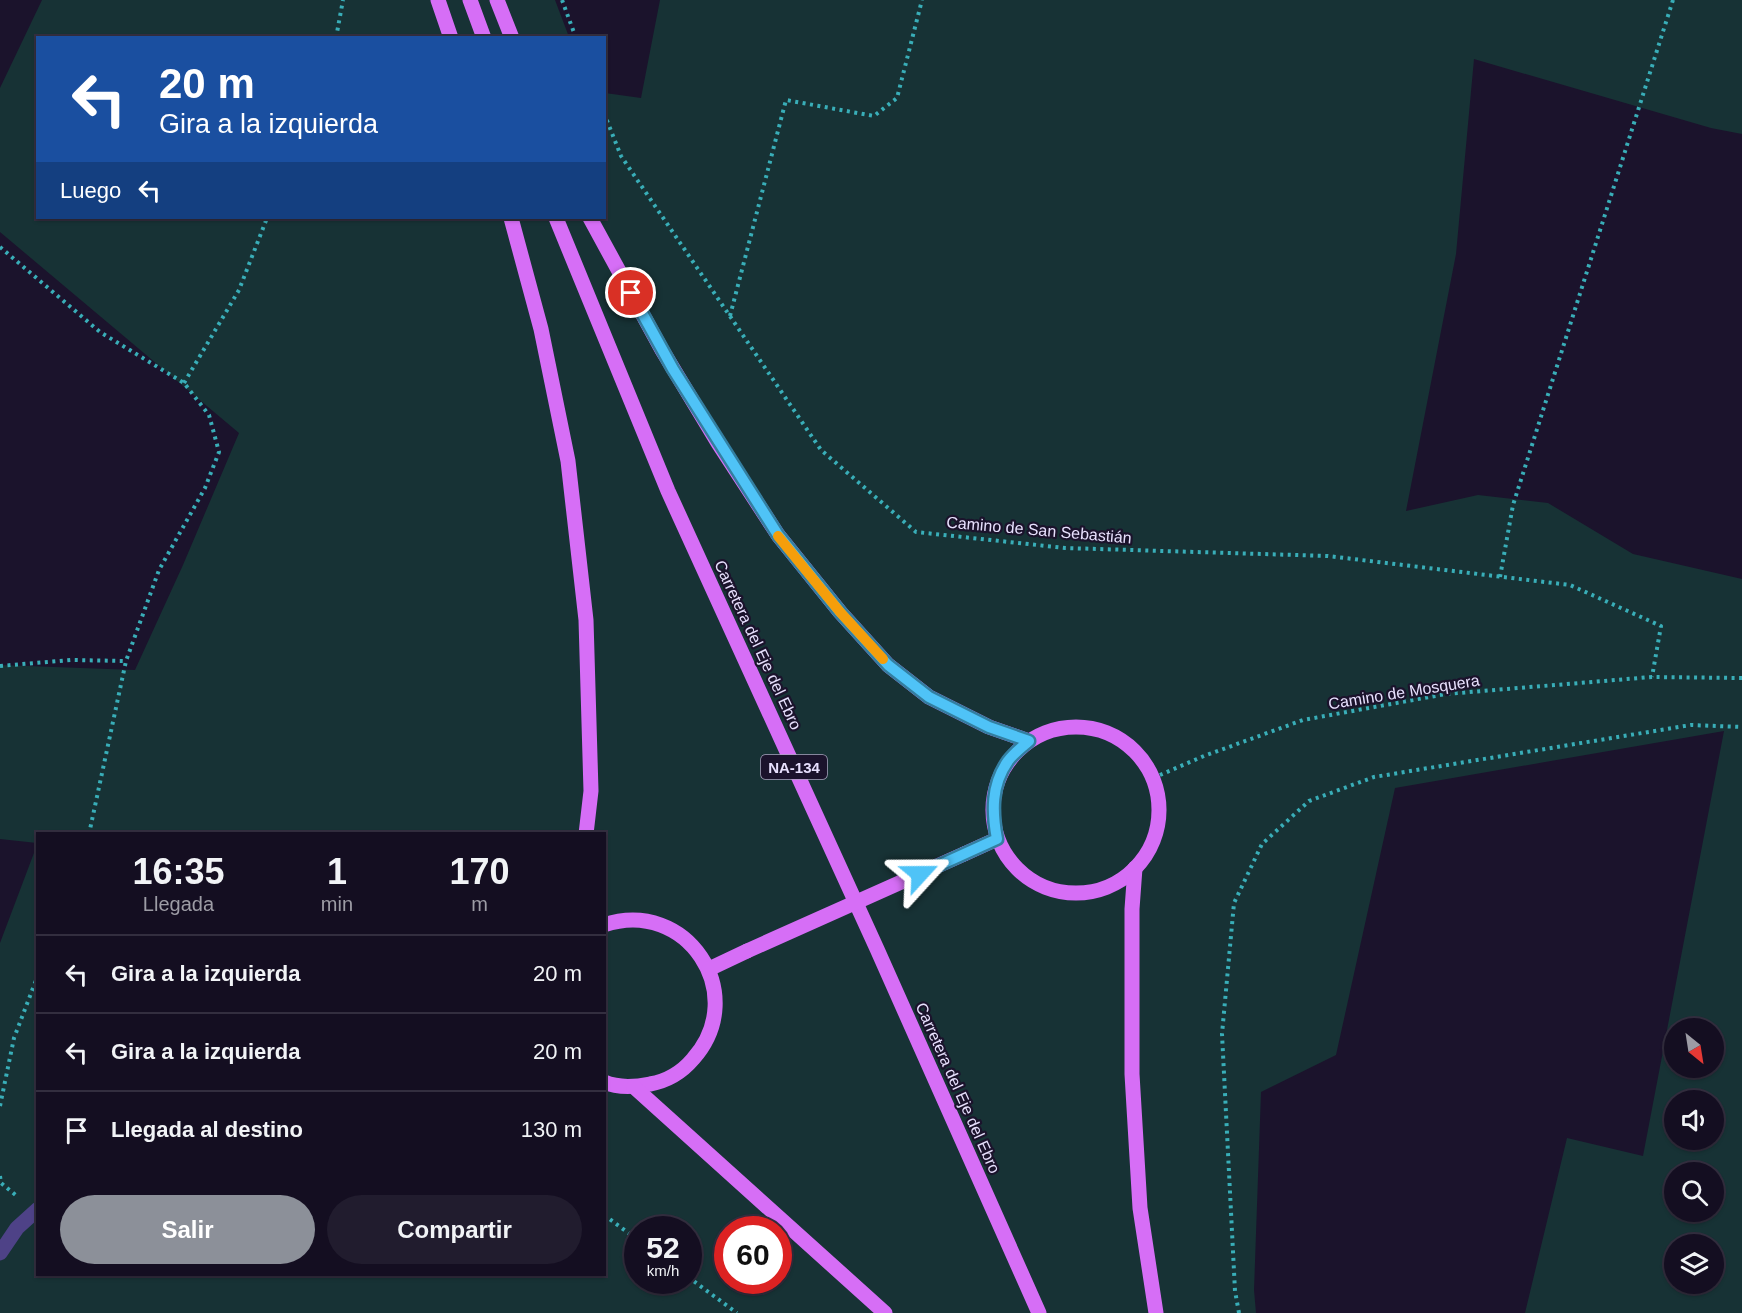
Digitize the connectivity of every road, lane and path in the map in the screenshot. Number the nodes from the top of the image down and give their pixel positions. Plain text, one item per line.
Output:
1 (343, 0) edge
2 (438, 0) edge
3 (470, 0) edge
4 (497, 0) edge
5 (562, 0) edge
6 (922, 0) edge
7 (1673, 0) edge
8 (336, 36) edge
9 (450, 36) edge
10 (483, 36) edge
11 (511, 36) edge
12 (575, 36) edge
13 (606, 118) edge
14 (267, 219) edge
15 (510, 219) edge
16 (556, 219) edge
17 (591, 219) edge
18 (0, 247) edge
19 (730, 317) junction
20 (183, 383) junction
21 (1500, 577) junction
22 (126, 661) junction
23 (0, 666) edge
24 (1652, 677) junction
25 (1742, 678) edge
26 (1742, 727) edge
27 (1029, 741) junction
28 (1153, 778) junction
29 (89, 832) edge
30 (586, 832) edge
31 (997, 839) junction
32 (1135, 868) junction
33 (606, 924) edge
34 (709, 969) junction
35 (36, 980) edge
36 (606, 1082) edge
37 (634, 1087) junction
38 (0, 1106) edge
39 (36, 1211) edge
40 (606, 1216) edge
41 (624, 1230) edge
42 (0, 1253) edge
43 (702, 1287) edge
44 (737, 1313) edge
45 (885, 1313) edge
46 (1039, 1313) edge
47 (1156, 1313) edge
48 (1239, 1313) edge

1 - 8 path
2 - 9 main road
3 - 10 main road
4 - 11 main road
5 - 12 path
6 - 19 path
7 - 21 path
13 - 19 path, Camino de San Sebastián
14 - 20 path
15 - 30 main road
16 - 46 main road, Carretera del Eje del Ebro / NA-134
17 - 27 main road
18 - 20 path
19 - 21 path, Camino de San Sebastián
20 - 22 path
21 - 24 path, Camino de San Sebastián
22 - 23 path
22 - 29 path
24 - 25 path, Camino de Mosquera
24 - 28 path, Camino de Mosquera
26 - 48 path
27 - 28 main road
27 - 31 main road
28 - 32 main road
31 - 32 main road
31 - 34 main road, bridge
32 - 47 main road
33 - 34 main road
34 - 37 main road
35 - 38 path
36 - 37 main road
37 - 45 main road
39 - 42 lane
40 - 41 path
43 - 44 path

